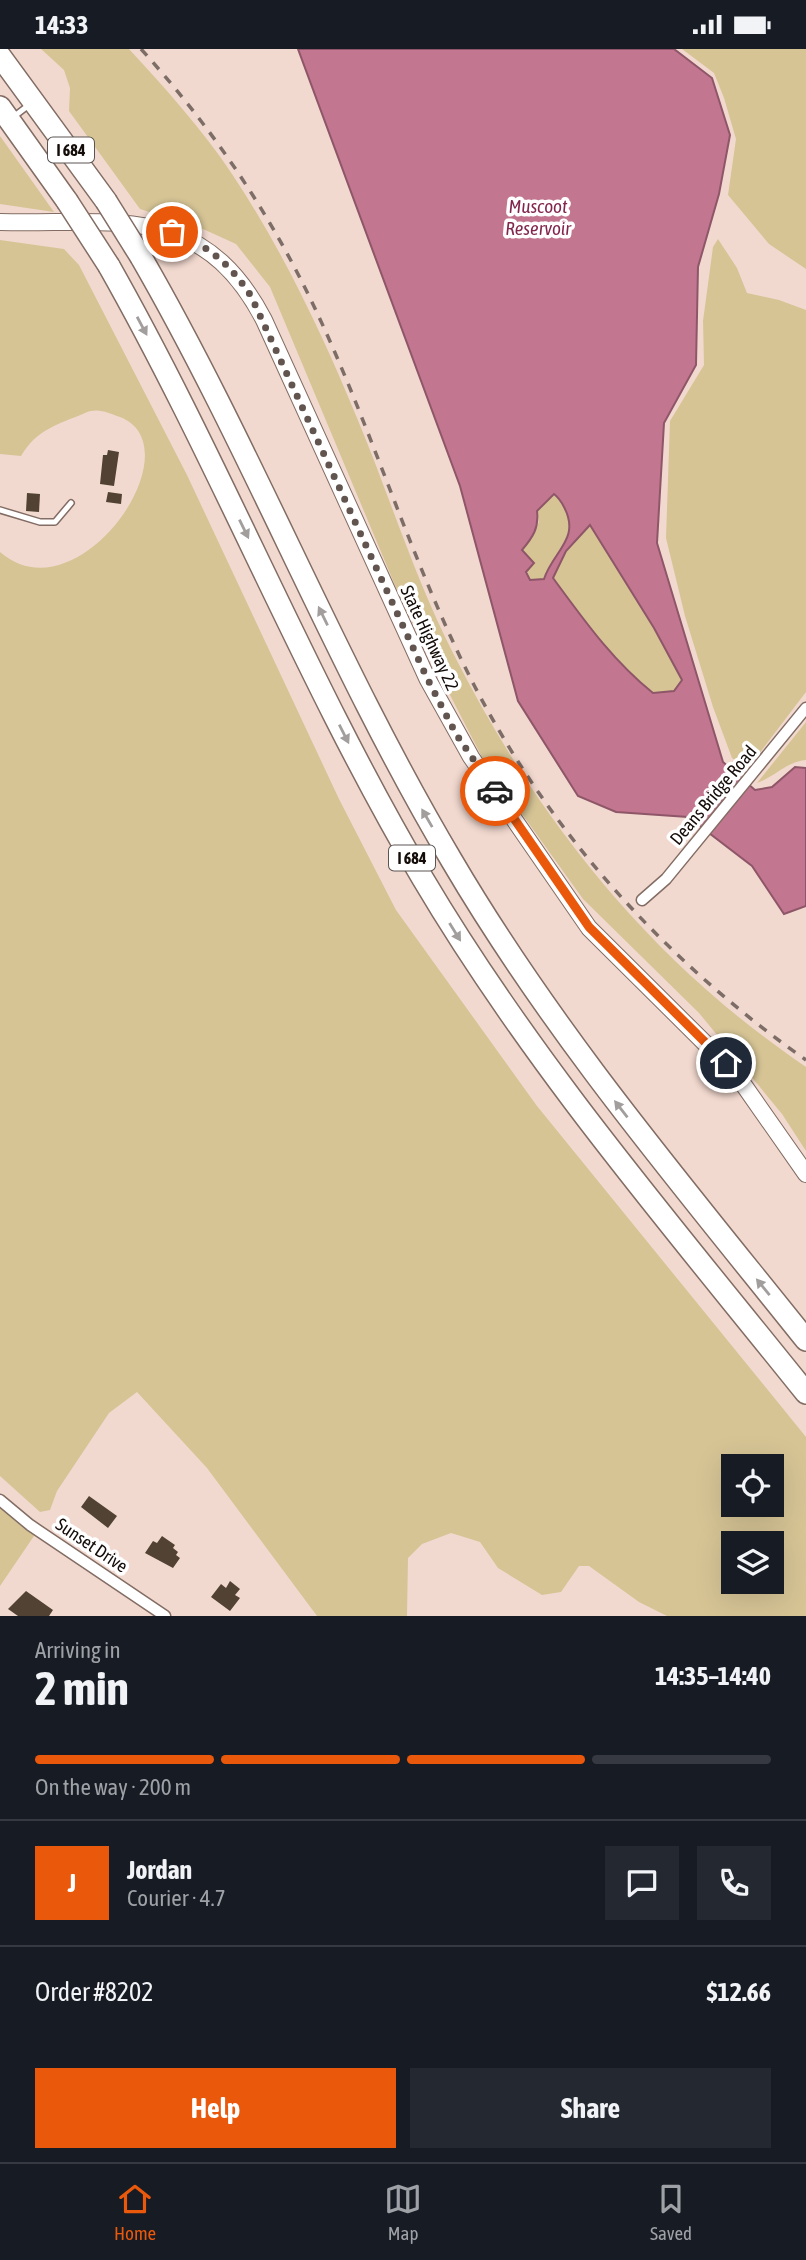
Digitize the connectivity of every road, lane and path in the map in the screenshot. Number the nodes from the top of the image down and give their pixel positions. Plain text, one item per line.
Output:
1 (0, 56) edge
2 (35, 101) junction
3 (5, 114) edge
4 (0, 222) edge
5 (71, 503) dead end
6 (0, 510) edge
7 (806, 708) edge
8 (642, 900) dead end
9 (806, 1174) edge
10 (806, 1340) edge
11 (806, 1393) edge
12 (0, 1500) edge
13 (166, 1616) edge

1 - 2 highway, I 684
2 - 3 lane
10 -> 2 highway, I 684, bridge
3 -> 11 highway, I 684, bridge
4 - 9 main road, State Highway 22
5 - 6 lane
7 - 8 street, Deans Bridge Road
12 - 13 street, Sunset Drive

